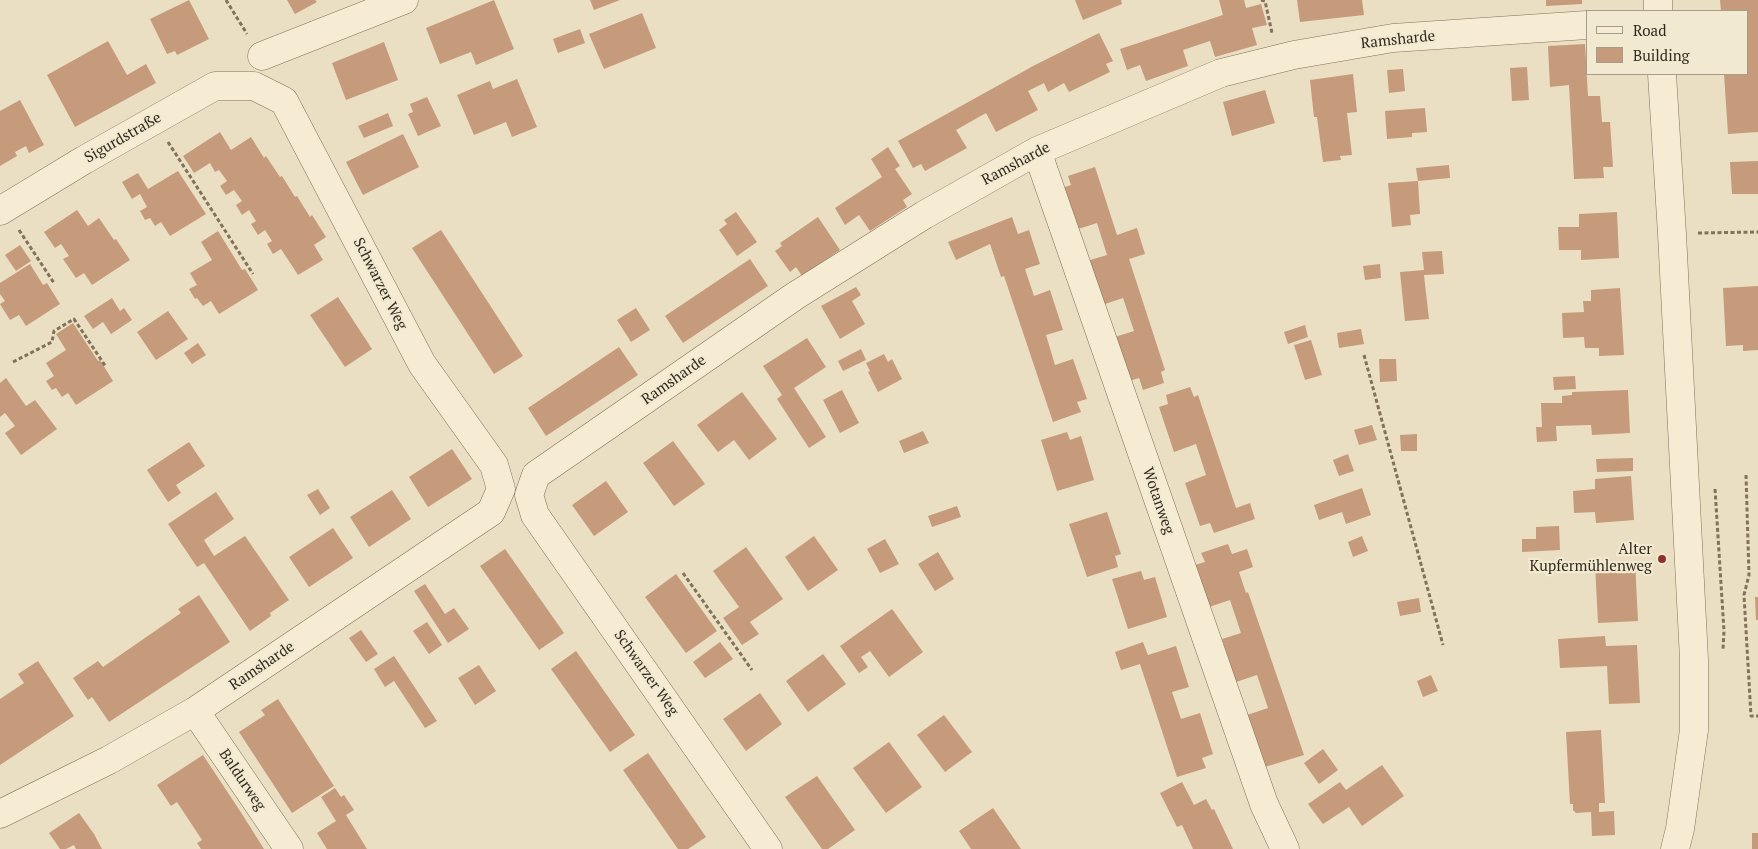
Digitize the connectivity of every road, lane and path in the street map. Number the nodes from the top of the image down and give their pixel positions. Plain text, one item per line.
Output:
1 (226, 0) edge
2 (404, 0) edge
3 (1260, 0) edge
4 (1586, 25) edge
5 (262, 56) joint
6 (1278, 58) junction
7 (1662, 75) edge
8 (254, 86) joint
9 (170, 146) dead end
10 (1036, 151) junction
11 (2, 210) edge
12 (1758, 232) edge
13 (1698, 234) dead end
14 (253, 274) dead end
15 (54, 283) dead end
16 (1364, 355) dead end
17 (13, 362) dead end
18 (106, 367) dead end
19 (1746, 475) dead end
20 (501, 489) joint
21 (529, 495) joint
22 (683, 573) dead end
23 (1444, 645) dead end
24 (752, 670) dead end
25 (195, 711) junction
26 (1758, 716) edge
27 (0, 814) edge
28 (289, 849) edge
29 (768, 849) edge
30 (1285, 849) edge
31 (1675, 849) edge

1 - 5 path
2 - 5 street
3 - 6 path
4 - 6 street, Ramsharde
6 - 10 street, Ramsharde
7 - 31 street
8 - 11 street, Sigurdstraße
8 - 20 street, Schwarzer Weg
9 - 14 path
10 - 21 street, Ramsharde
10 - 30 street, Wotanweg
11 - 15 path
12 - 13 path
16 - 23 path
17 - 18 path
19 - 26 path
20 - 25 street, Ramsharde
21 - 29 street, Schwarzer Weg
22 - 24 path
25 - 27 street, Ramsharde
25 - 28 street, Baldurweg

